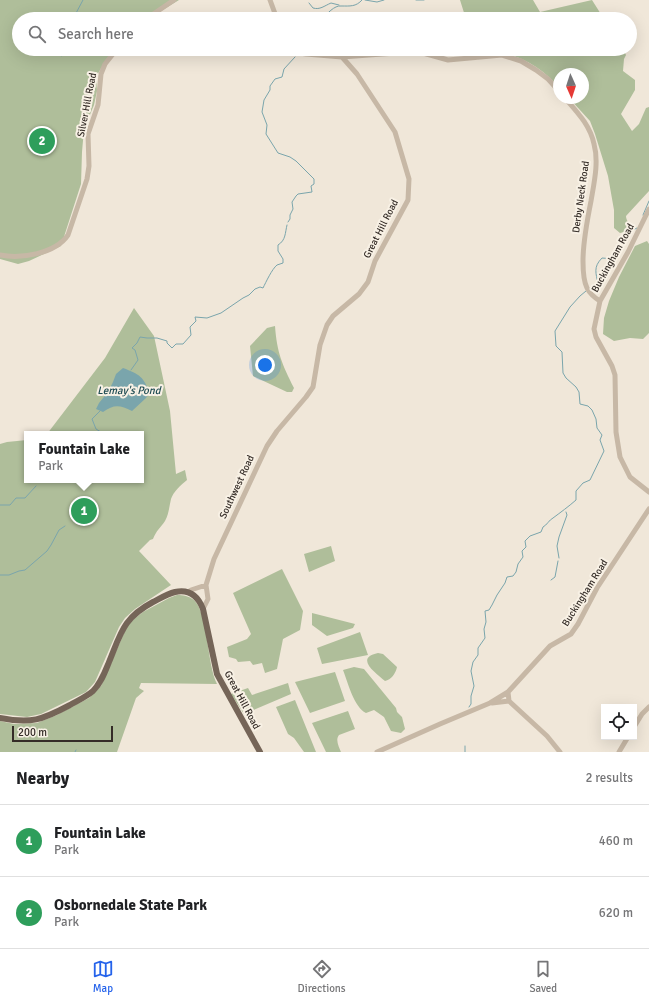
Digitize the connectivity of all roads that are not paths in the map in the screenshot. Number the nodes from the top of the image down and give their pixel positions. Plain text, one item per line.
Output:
1 (174, 0) edge
2 (270, 0) edge
3 (156, 12) edge
4 (274, 12) edge
5 (112, 56) edge
6 (330, 56) edge
7 (356, 56) edge
8 (434, 56) edge
9 (491, 56) edge
10 (505, 56) edge
11 (342, 57) junction
12 (553, 84) edge
13 (570, 104) edge
14 (649, 208) edge
15 (0, 255) edge
16 (600, 301) junction
17 (299, 406) joint
18 (649, 492) edge
19 (649, 509) edge
20 (206, 585) junction
21 (188, 592) junction
22 (203, 608) junction
23 (508, 692) junction
24 (509, 702) junction
25 (490, 703) junction
26 (649, 707) edge
27 (0, 718) edge
28 (637, 722) edge
29 (626, 740) edge
30 (260, 752) edge
31 (377, 752) edge
32 (560, 752) edge
33 (619, 752) edge

1 - 3 street
2 - 4 street
5 - 15 street, Silver Hill Road
6 - 11 street
7 - 11 street
8 - 9 street
10 - 12 street
11 - 17 street, Great Hill Road
13 - 16 street, Derby Neck Road
14 - 16 street, Buckingham Road
16 - 18 street, Buckingham Road
17 - 20 street, Southwest Road
19 - 23 street, Buckingham Road
20 - 21 street
20 - 22 street, Southwest Road
21 - 22 main road
21 - 27 main road
22 - 30 main road, Great Hill Road
23 - 24 street
23 - 25 street, Buckingham Road
24 - 25 street
24 - 32 street
25 - 31 street, Buckingham Road
26 - 28 street
29 - 33 street

